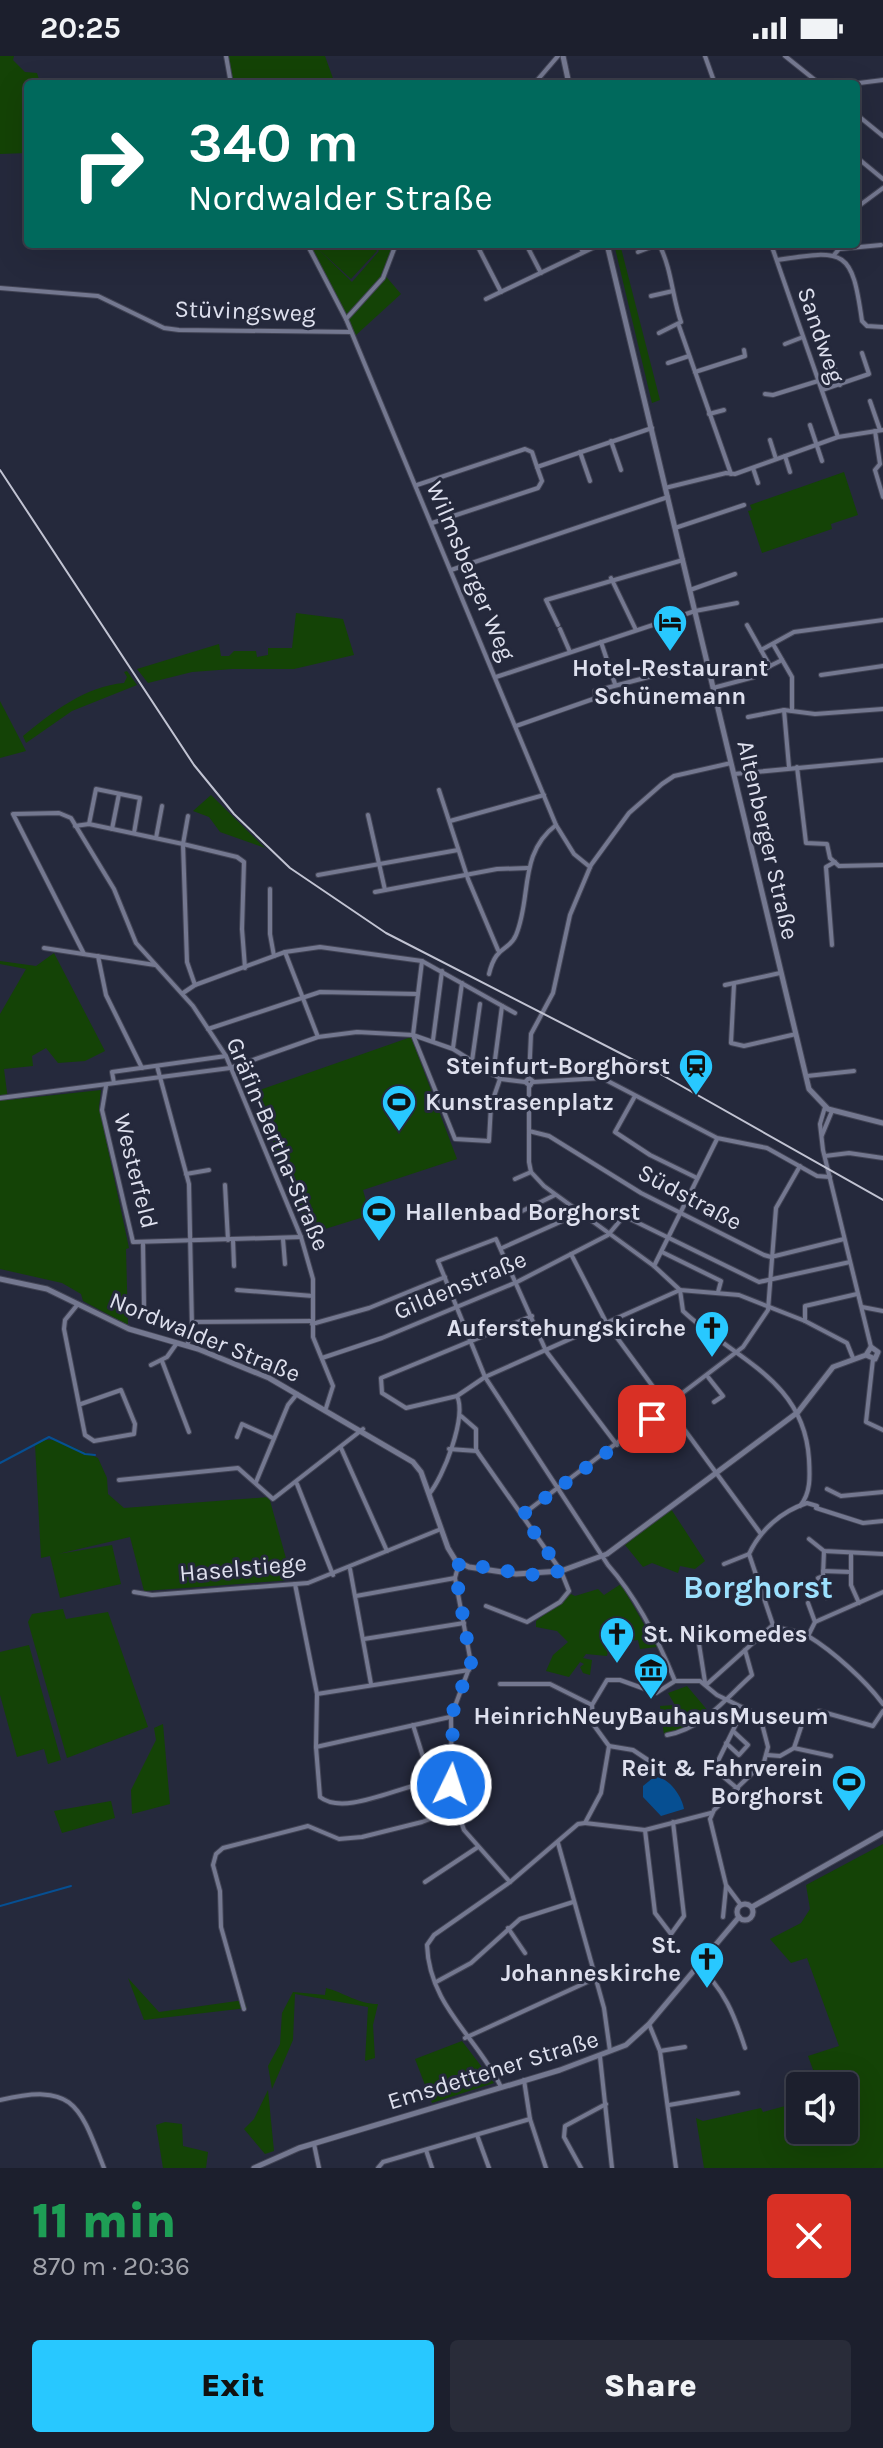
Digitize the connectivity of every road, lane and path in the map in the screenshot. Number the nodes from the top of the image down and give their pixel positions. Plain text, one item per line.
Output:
1 (226, 56) edge
2 (560, 56) edge
3 (705, 56) edge
4 (785, 56) edge
5 (230, 80) edge
6 (538, 80) edge
7 (568, 80) edge
8 (714, 80) edge
9 (815, 80) edge
10 (883, 80) edge
11 (860, 83) edge
12 (860, 117) edge
13 (883, 136) edge
14 (860, 160) dead end
15 (883, 179) edge
16 (883, 188) edge
17 (860, 205) edge
18 (881, 245) dead end
19 (860, 247) edge
20 (309, 248) edge
21 (394, 248) edge
22 (481, 248) edge
23 (528, 248) edge
24 (581, 248) edge
25 (594, 248) edge
26 (605, 248) edge
27 (653, 248) edge
28 (661, 248) edge
29 (772, 248) edge
30 (850, 248) edge
31 (583, 252) junction
32 (638, 252) dead end
33 (834, 255) junction
34 (777, 261) junction
35 (541, 273) junction
36 (0, 288) edge
37 (673, 291) junction
38 (501, 292) junction
39 (651, 296) dead end
40 (486, 299) dead end
41 (346, 319) junction
42 (679, 326) junction
43 (883, 327) edge
44 (351, 332) junction
45 (659, 333) dead end
46 (803, 337) junction
47 (785, 344) dead end
48 (744, 350) dead end
49 (862, 353) dead end
50 (689, 356) junction
51 (831, 358) dead end
52 (668, 363) dead end
53 (695, 372) junction
54 (818, 381) junction
55 (840, 385) junction
56 (822, 390) junction
57 (765, 394) dead end
58 (870, 401) dead end
59 (724, 410) dead end
60 (709, 414) junction
61 (810, 425) dead end
62 (652, 428) junction
63 (879, 430) edge
64 (838, 437) junction
65 (770, 440) dead end
66 (611, 441) junction
67 (817, 445) junction
68 (580, 452) junction
69 (785, 456) junction
70 (776, 459) junction
71 (822, 461) dead end
72 (880, 466) edge
73 (537, 467) junction
74 (753, 468) junction
75 (621, 470) dead end
76 (790, 472) dead end
77 (731, 474) junction
78 (590, 481) dead end
79 (758, 483) dead end
80 (416, 486) junction
81 (665, 488) junction
82 (668, 497) junction
83 (883, 497) edge
84 (744, 505) dead end
85 (432, 523) junction
86 (675, 528) junction
87 (683, 560) junction
88 (451, 570) junction
89 (735, 574) dead end
90 (611, 578) junction
91 (690, 590) junction
92 (737, 603) dead end
93 (695, 611) junction
94 (883, 620) edge
95 (747, 625) dead end
96 (636, 630) junction
97 (601, 642) junction
98 (773, 644) junction
99 (761, 650) junction
100 (570, 653) junction
101 (782, 660) junction
102 (770, 666) junction
103 (883, 666) edge
104 (670, 675) dead end
105 (821, 675) dead end
106 (496, 677) junction
107 (615, 684) junction
108 (713, 688) junction
109 (883, 709) edge
110 (784, 710) junction
111 (792, 711) junction
112 (748, 717) dead end
113 (516, 726) junction
114 (883, 760) edge
115 (731, 763) junction
116 (789, 767) junction
117 (797, 767) junction
118 (734, 774) junction
119 (439, 790) dead end
120 (119, 794) junction
121 (544, 795) junction
122 (162, 806) dead end
123 (368, 815) dead end
124 (188, 816) dead end
125 (450, 821) junction
126 (89, 824) junction
127 (556, 825) junction
128 (75, 826) junction
129 (112, 829) junction
130 (134, 833) junction
131 (156, 838) junction
132 (183, 844) junction
133 (458, 850) junction
134 (835, 862) junction
135 (379, 864) junction
136 (883, 865) edge
137 (590, 867) junction
138 (528, 868) junction
139 (318, 875) dead end
140 (467, 875) junction
141 (270, 889) dead end
142 (385, 890) junction
143 (375, 892) dead end
144 (832, 945) dead end
145 (44, 948) dead end
146 (498, 950) junction
147 (285, 952) junction
148 (84, 954) junction
149 (98, 956) junction
150 (274, 956) junction
151 (422, 961) junction
152 (155, 965) junction
153 (245, 968) junction
154 (442, 971) junction
155 (780, 973) junction
156 (489, 974) dead end
157 (462, 983) junction
158 (734, 984) junction
159 (195, 985) junction
160 (725, 985) dead end
161 (183, 993) junction
162 (417, 994) junction
163 (302, 996) junction
164 (480, 1004) dead end
165 (502, 1006) junction
166 (515, 1013) dead end
167 (208, 1029) junction
168 (796, 1034) junction
169 (413, 1035) junction
170 (318, 1037) junction
171 (433, 1041) junction
172 (453, 1049) junction
173 (226, 1056) junction
174 (472, 1062) junction
175 (157, 1066) junction
176 (142, 1068) junction
177 (230, 1068) junction
178 (854, 1071) dead end
179 (493, 1075) junction
180 (807, 1076) junction
181 (158, 1077) junction
182 (501, 1079) junction
183 (529, 1082) junction
184 (115, 1084) junction
185 (106, 1086) junction
186 (635, 1096) junction
187 (0, 1098) edge
188 (825, 1107) junction
189 (832, 1111) junction
190 (883, 1123) edge
191 (529, 1131) junction
192 (717, 1138) junction
193 (821, 1138) junction
194 (825, 1156) junction
195 (883, 1158) edge
196 (800, 1166) junction
197 (209, 1170) dead end
198 (531, 1172) junction
199 (186, 1174) junction
200 (830, 1177) junction
201 (697, 1178) junction
202 (515, 1179) dead end
203 (225, 1185) dead end
204 (555, 1195) junction
205 (679, 1213) junction
206 (516, 1214) dead end
207 (578, 1214) junction
208 (608, 1235) junction
209 (301, 1237) junction
210 (668, 1238) junction
211 (283, 1239) junction
212 (844, 1239) junction
213 (230, 1240) junction
214 (188, 1242) junction
215 (143, 1244) junction
216 (502, 1248) junction
217 (661, 1251) junction
218 (571, 1254) junction
219 (771, 1257) junction
220 (850, 1262) junction
221 (285, 1264) dead end
222 (234, 1266) dead end
223 (654, 1266) junction
224 (445, 1277) junction
225 (0, 1279) edge
226 (517, 1282) junction
227 (770, 1282) junction
228 (237, 1290) dead end
229 (680, 1290) junction
230 (718, 1292) junction
231 (857, 1294) junction
232 (313, 1296) junction
233 (78, 1304) junction
234 (144, 1305) dead end
235 (769, 1306) junction
236 (458, 1307) junction
237 (861, 1307) junction
238 (883, 1311) edge
239 (532, 1316) junction
240 (805, 1321) junction
241 (192, 1322) junction
242 (312, 1323) junction
243 (607, 1324) junction
244 (472, 1341) junction
245 (177, 1343) junction
246 (187, 1346) junction
247 (871, 1347) junction
248 (546, 1351) junction
249 (738, 1353) junction
250 (866, 1355) junction
251 (878, 1356) edge
252 (322, 1358) junction
253 (853, 1358) junction
254 (162, 1361) junction
255 (151, 1365) dead end
256 (485, 1377) junction
257 (708, 1377) junction
258 (298, 1392) junction
259 (457, 1396) junction
260 (714, 1402) dead end
261 (81, 1404) junction
262 (669, 1406) junction
263 (326, 1408) junction
264 (798, 1412) junction
265 (461, 1416) junction
266 (363, 1429) junction
267 (883, 1430) edge
268 (189, 1432) dead end
269 (237, 1437) dead end
270 (273, 1438) junction
271 (617, 1445) junction
272 (341, 1448) junction
273 (449, 1449) junction
274 (477, 1451) junction
275 (717, 1470) junction
276 (119, 1480) dead end
277 (256, 1482) junction
278 (297, 1483) junction
279 (560, 1488) junction
280 (827, 1489) dead end
281 (883, 1492) edge
282 (429, 1494) junction
283 (800, 1506) junction
284 (522, 1515) junction
285 (883, 1521) edge
286 (441, 1529) junction
287 (761, 1534) junction
288 (809, 1539) dead end
289 (387, 1551) junction
290 (824, 1551) junction
291 (749, 1554) junction
292 (851, 1554) junction
293 (883, 1554) edge
294 (602, 1557) junction
295 (460, 1563) junction
296 (724, 1564) dead end
297 (349, 1568) junction
298 (561, 1571) junction
299 (823, 1571) junction
300 (851, 1572) junction
301 (333, 1575) junction
302 (455, 1578) junction
303 (295, 1584) junction
304 (134, 1592) dead end
305 (883, 1592) edge
306 (356, 1596) junction
307 (827, 1598) dead end
308 (808, 1603) dead end
309 (859, 1603) junction
310 (486, 1606) dead end
311 (815, 1622) junction
312 (464, 1623) junction
313 (773, 1625) junction
314 (808, 1636) junction
315 (364, 1639) junction
316 (699, 1644) dead end
317 (745, 1650) junction
318 (469, 1670) junction
319 (675, 1681) junction
320 (371, 1684) junction
321 (500, 1684) dead end
322 (706, 1685) junction
323 (317, 1694) junction
324 (724, 1699) junction
325 (883, 1704) edge
326 (592, 1705) junction
327 (744, 1708) junction
328 (883, 1711) edge
329 (451, 1717) junction
330 (413, 1725) junction
331 (733, 1731) junction
332 (667, 1735) dead end
333 (726, 1743) junction
334 (609, 1746) junction
335 (316, 1747) junction
336 (794, 1748) junction
337 (767, 1755) junction
338 (831, 1756) dead end
339 (648, 1760) dead end
340 (431, 1782) junction
341 (451, 1785) junction
342 (738, 1789) junction
343 (481, 1800) dead end
344 (455, 1809) junction
345 (711, 1813) junction
346 (673, 1822) junction
347 (585, 1823) junction
348 (645, 1830) junction
349 (883, 1833) edge
350 (557, 1842) junction
351 (478, 1847) junction
352 (425, 1882) dead end
353 (510, 1882) junction
354 (726, 1885) junction
355 (573, 1902) junction
356 (741, 1905) junction
357 (752, 1907) junction
358 (723, 1917) dead end
359 (739, 1917) junction
360 (508, 1928) junction
361 (525, 1953) dead end
362 (697, 1966) junction
363 (596, 1978) junction
364 (436, 1982) junction
365 (244, 2009) dead end
366 (649, 2024) junction
367 (465, 2038) junction
368 (685, 2047) dead end
369 (745, 2048) dead end
370 (660, 2051) junction
371 (611, 2053) junction
372 (600, 2057) junction
373 (524, 2080) junction
374 (501, 2087) junction
375 (738, 2093) dead end
376 (0, 2100) edge
377 (606, 2104) junction
378 (669, 2105) junction
379 (530, 2119) junction
380 (477, 2135) junction
381 (314, 2144) junction
382 (426, 2150) junction
383 (104, 2168) edge
384 (254, 2168) edge
385 (319, 2168) edge
386 (378, 2168) edge
387 (432, 2168) edge
388 (489, 2168) edge
389 (546, 2168) edge
390 (581, 2168) edge
391 (612, 2168) edge
392 (676, 2168) edge

1 - 5 street
2 - 6 street
2 - 7 main road
3 - 8 street
4 - 9 street
10 - 11 street
12 - 13 street
14 - 15 street
16 - 17 street
18 - 19 street
20 - 41 street, Wilmsberger Weg
21 - 41 street
22 - 38 street
23 - 35 street
24 - 31 street
25 - 31 street
26 - 62 main road, Altenberger Straße
27 - 32 street
28 - 37 street
29 - 34 street, Sandweg
30 - 33 street
31 - 35 street
33 - 34 street
33 - 43 street
34 - 46 street, Sandweg
35 - 38 street
36 - 44 street, Stüvingsweg
37 - 39 street
37 - 42 street
38 - 40 street
41 - 44 street, Wilmsberger Weg
42 - 45 street
42 - 50 street
44 - 80 street, Wilmsberger Weg
46 - 47 street
46 - 54 street, Sandweg
48 - 53 street
49 - 55 street
50 - 52 street
50 - 53 street
51 - 55 street
53 - 60 street
54 - 56 street, Sandweg
54 - 57 street
55 - 56 street
56 - 64 street, Sandweg
58 - 63 street
59 - 60 street
60 - 77 street
61 - 67 street
62 - 66 street
62 - 81 main road, Altenberger Straße
63 - 64 street
63 - 72 street
64 - 67 street
65 - 70 street
66 - 68 street
66 - 75 street
67 - 69 street
67 - 71 street
68 - 73 street
68 - 78 street
69 - 70 street
69 - 76 street
70 - 74 street
72 - 83 street
73 - 80 street
73 - 85 street
74 - 77 street
74 - 79 street
77 - 81 street
80 - 85 street, Wilmsberger Weg
81 - 82 main road, Altenberger Straße
82 - 86 main road, Altenberger Straße
82 - 88 street
84 - 86 street
85 - 88 street, Wilmsberger Weg
86 - 87 main road, Altenberger Straße
87 - 90 street
87 - 91 main road, Altenberger Straße
88 - 106 street, Wilmsberger Weg
89 - 91 street
90 - 96 street
90 - 100 street
91 - 93 main road, Altenberger Straße
92 - 93 street
93 - 96 street
93 - 108 main road, Altenberger Straße
94 - 98 street
95 - 99 street
96 - 97 street
97 - 100 street
97 - 107 street
98 - 99 street
98 - 101 street
99 - 102 street
100 - 106 street
101 - 102 street
101 - 111 street
102 - 108 street
103 - 105 street
104 - 107 street
106 - 113 street, Wilmsberger Weg
107 - 113 street
108 - 115 main road, Altenberger Straße
109 - 111 street
110 - 111 street
110 - 112 street
110 - 116 street
113 - 121 street, Wilmsberger Weg
114 - 117 street
115 - 118 main road, Altenberger Straße
115 - 137 street
116 - 117 street
116 - 118 street
117 - 134 street
118 - 155 main road, Altenberger Straße
119 - 125 street
120 - 126 street
120 - 129 street
120 - 130 street
121 - 125 street
121 - 127 street, Wilmsberger Weg
122 - 131 street
123 - 135 street
124 - 132 street
125 - 133 street
126 - 128 street
126 - 129 street
127 - 137 street, Wilmsberger Weg
127 - 138 street
128 - 148 street, Gräfin-Bertha-Straße
128 - 152 street, Gräfin-Bertha-Straße
129 - 130 street
130 - 131 street
131 - 132 street
132 - 153 street
132 - 159 street
133 - 135 street
133 - 140 street
134 - 136 street
134 - 144 street
135 - 139 street
135 - 142 street
137 - 183 street
138 - 140 street
138 - 146 street
140 - 142 street
140 - 146 street
141 - 150 street
142 - 143 street
145 - 148 street
146 - 156 street
147 - 150 street
147 - 151 street
147 - 163 street
148 - 149 street
149 - 152 street
149 - 176 street
150 - 153 street
151 - 154 street
151 - 162 street
152 - 161 street, Gräfin-Bertha-Straße
153 - 159 street
154 - 157 street
154 - 171 street
155 - 158 street
155 - 168 main road, Altenberger Straße
157 - 165 street
157 - 172 street
158 - 160 street
158 - 168 street
159 - 161 street
161 - 167 street, Gräfin-Bertha-Straße
162 - 163 street
162 - 169 street
163 - 167 street
163 - 170 street
164 - 174 street
165 - 166 street
165 - 179 street
167 - 173 street, Gräfin-Bertha-Straße
168 - 180 main road, Altenberger Straße
169 - 170 street
169 - 171 street
169 - 182 street
170 - 177 street
171 - 172 street
172 - 174 street
173 - 175 street
173 - 177 street, Gräfin-Bertha-Straße
174 - 179 street
175 - 176 street
175 - 181 street
176 - 184 street
177 - 181 street
177 - 209 street, Gräfin-Bertha-Straße
178 - 180 street
179 - 182 street
180 - 188 main road, Altenberger Straße
181 - 184 street
181 - 199 street
182 - 183 street
183 - 186 street
183 - 191 street
184 - 185 street
185 - 187 street
185 - 215 street, Westerfeld
186 - 192 street
186 - 201 street
188 - 189 main road
188 - 193 street
189 - 190 main road
189 - 193 street
191 - 198 street
191 - 205 street, Südstraße
192 - 196 street
192 - 201 street
193 - 194 street
194 - 195 street
194 - 200 street
196 - 200 street
196 - 219 street
197 - 199 street
198 - 202 street
198 - 204 street
199 - 214 street
200 - 212 street
201 - 205 street
203 - 213 street
204 - 206 street
204 - 207 street
205 - 210 street
205 - 219 street, Südstraße
207 - 208 street
207 - 216 street
208 - 210 street
208 - 218 street, Gildenstraße
208 - 223 street
209 - 211 street
209 - 232 street, Gräfin-Bertha-Straße
210 - 217 street
210 - 227 street
211 - 213 street
211 - 221 street
212 - 219 street
212 - 220 street
213 - 214 street
213 - 222 street
214 - 215 street
214 - 241 street
215 - 234 street, Westerfeld
216 - 224 street
216 - 226 street
217 - 223 street
217 - 230 street
218 - 226 street, Gildenstraße
218 - 243 street
219 - 227 street
220 - 227 street
220 - 231 street
223 - 229 street
224 - 236 street
224 - 242 street
225 - 233 main road, Nordwalder Straße
226 - 236 street, Gildenstraße
226 - 239 street
227 - 235 street
228 - 232 street
229 - 230 street
229 - 243 street
229 - 249 street
230 - 235 street
231 - 237 street
231 - 240 street
232 - 242 street, Gräfin-Bertha-Straße
233 - 245 main road, Nordwalder Straße
233 - 261 street
235 - 240 street
235 - 249 street
236 - 244 street
236 - 252 street, Gildenstraße
237 - 238 street
237 - 247 street
239 - 244 street
239 - 248 street
240 - 253 street
241 - 242 street
241 - 246 street
242 - 252 street, Gräfin-Bertha-Straße
243 - 248 street
243 - 262 street
244 - 256 street
244 - 259 street
245 - 246 main road, Nordwalder Straße
245 - 254 street
246 - 258 main road, Nordwalder Straße
247 - 250 main road
247 - 251 main road
248 - 256 street
248 - 271 street
249 - 257 street
249 - 264 street
250 - 251 main road
250 - 253 main road
251 - 267 street
252 - 263 street, Gräfin-Bertha-Straße
253 - 264 main road
254 - 255 street
254 - 268 street
256 - 259 street
256 - 279 street
257 - 260 street
257 - 262 street
258 - 263 main road, Nordwalder Straße
258 - 270 street
259 - 265 street
261 - 261 street
262 - 271 street
262 - 275 street
263 - 266 main road, Nordwalder Straße
264 - 275 main road
264 - 283 street
265 - 273 street
265 - 274 street
266 - 272 street
266 - 282 main road, Nordwalder Straße
269 - 270 street
270 - 277 street
271 - 279 street
272 - 278 street
272 - 289 street
273 - 274 street
273 - 282 street
274 - 284 street
275 - 287 street
275 - 294 main road
276 - 277 street
277 - 278 street
278 - 301 street
279 - 284 street
279 - 294 street
280 - 281 street
282 - 286 main road, Nordwalder Straße
283 - 285 street
283 - 287 street
284 - 298 street
286 - 289 street, Haselstiege
286 - 295 main road, Nordwalder Straße
287 - 291 street
288 - 290 street
289 - 297 street, Haselstiege
290 - 292 street
290 - 299 street
291 - 296 street
291 - 313 street
292 - 293 street
292 - 300 street
294 - 298 main road
294 - 319 street
295 - 298 main road
295 - 302 street
297 - 301 street, Haselstiege
297 - 306 street
298 - 310 street
299 - 300 street
299 - 307 street
300 - 309 street
301 - 303 street, Haselstiege
302 - 306 street
302 - 312 street
303 - 304 street, Haselstiege
303 - 323 street
305 - 309 street
306 - 315 street
308 - 311 street
309 - 311 street
311 - 314 street
312 - 315 street
312 - 318 street
313 - 314 street
313 - 317 street
314 - 325 street
315 - 320 street
316 - 322 street
317 - 322 street
317 - 324 street
318 - 320 street
318 - 329 street
319 - 322 street
319 - 326 street
320 - 323 street
321 - 326 street
322 - 324 street
323 - 335 street
324 - 327 street
324 - 332 street
326 - 334 street
327 - 331 street
327 - 337 street
328 - 336 street
329 - 330 street
329 - 341 street
330 - 335 street
330 - 340 street
331 - 333 street
331 - 333 street
333 - 342 street
334 - 339 street
334 - 347 street
335 - 340 street
336 - 337 street
336 - 338 street
337 - 342 street
340 - 341 street
341 - 344 street
342 - 345 street
343 - 344 street
344 - 351 street
344 - 365 street
345 - 346 street
345 - 354 street
346 - 348 street
346 - 348 street
347 - 348 street
347 - 350 street
349 - 357 main road
350 - 353 street
350 - 355 street
351 - 352 street
351 - 353 street
353 - 364 street
354 - 356 street
354 - 358 street
355 - 360 street
355 - 363 street
356 - 357 main road
356 - 359 main road
357 - 359 main road, Emsdettener Straße
359 - 362 main road, Emsdettener Straße
360 - 361 street
360 - 364 street
362 - 366 main road, Emsdettener Straße
362 - 369 street
363 - 367 street
363 - 371 street
364 - 367 street
366 - 370 street
366 - 371 main road, Emsdettener Straße
367 - 374 street
368 - 370 street
370 - 378 street
371 - 372 main road, Emsdettener Straße
372 - 373 main road, Emsdettener Straße
372 - 377 street
373 - 374 main road, Emsdettener Straße
373 - 379 street
374 - 381 main road, Emsdettener Straße
375 - 378 street
376 - 383 street
377 - 390 street
377 - 391 street
378 - 392 street
379 - 380 street
379 - 389 street
380 - 382 street
380 - 388 street
381 - 384 main road, Emsdettener Straße
381 - 385 street
382 - 386 street
382 - 387 street

